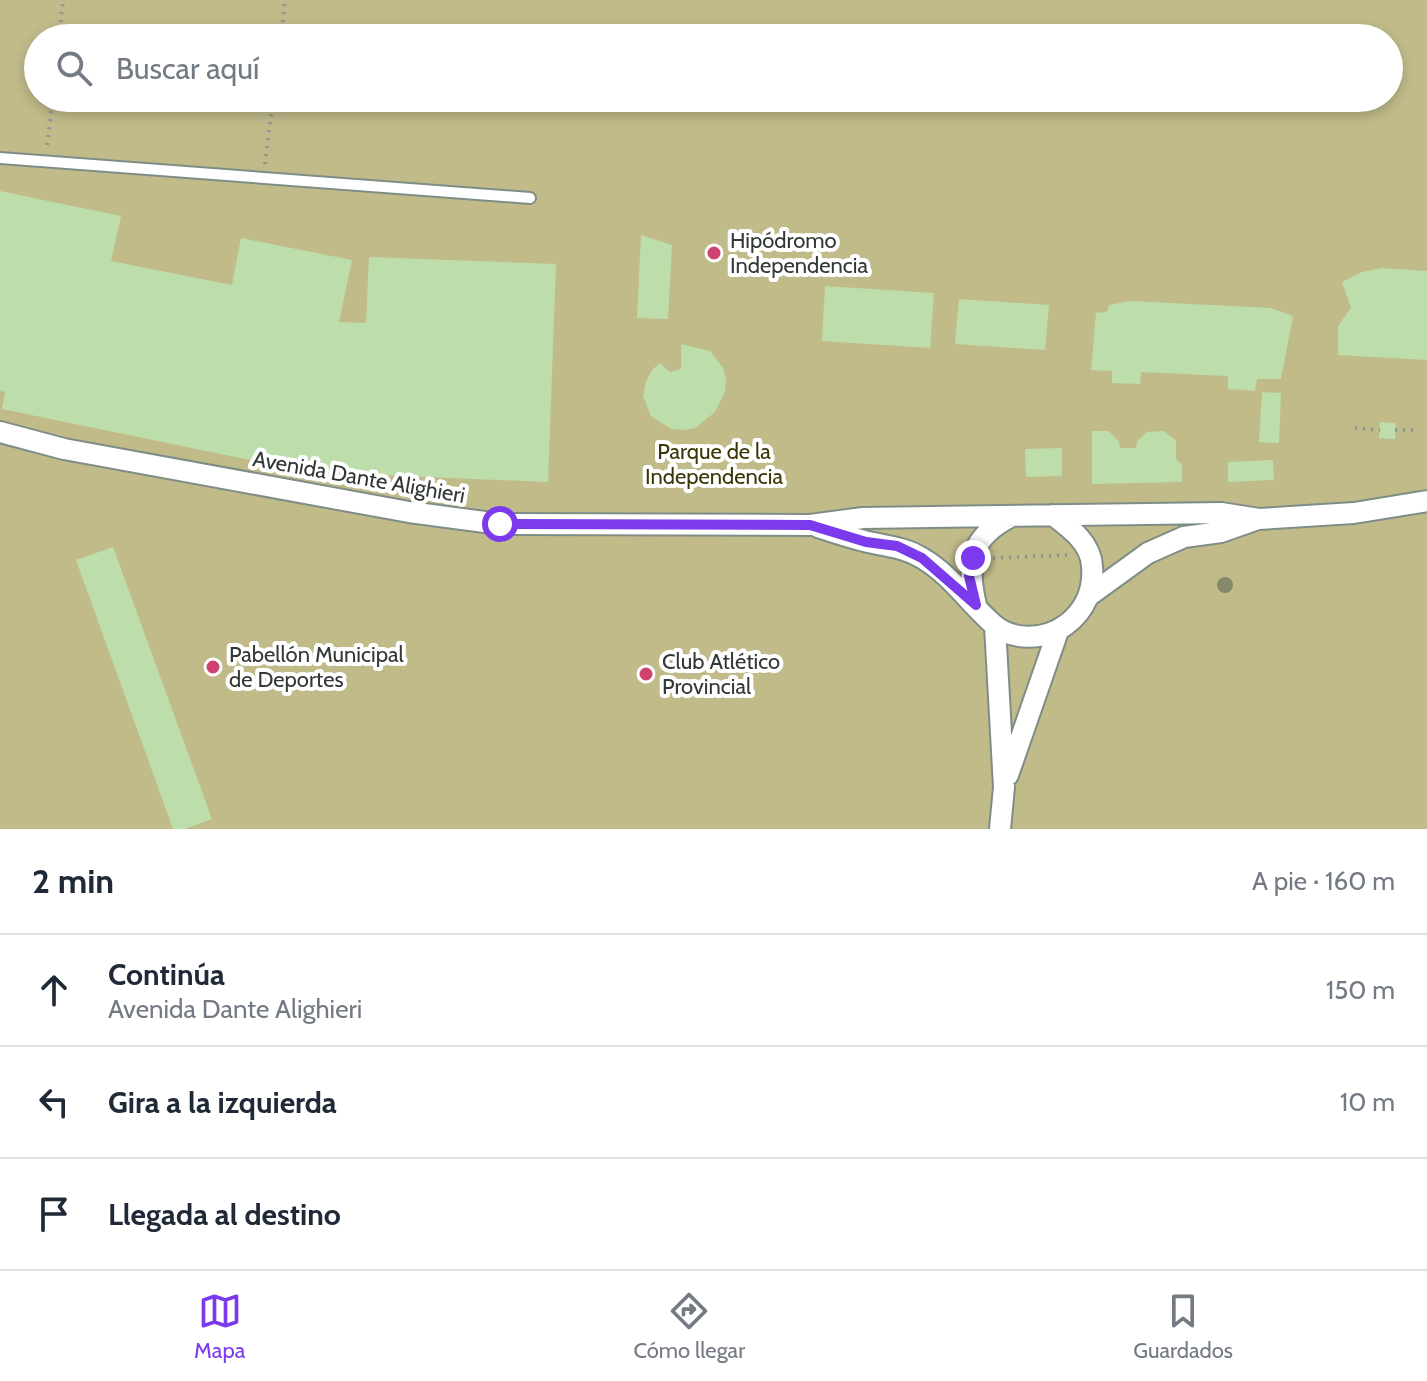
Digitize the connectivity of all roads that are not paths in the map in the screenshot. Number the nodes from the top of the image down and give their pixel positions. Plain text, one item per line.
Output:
1 (0, 158) edge
2 (530, 198) dead end
3 (0, 432) edge
4 (1427, 501) edge
5 (1053, 515) junction
6 (1012, 516) junction
7 (1259, 519) junction
8 (810, 525) junction
9 (1090, 595) junction
10 (976, 605) junction
11 (995, 626) junction
12 (1058, 631) junction
13 (1004, 787) junction
14 (1000, 829) edge

1 - 2 lane
3 - 8 street, Avenida Dante Alighieri
4 - 7 street
5 - 6 street
5 - 7 street
5 - 9 street
6 - 8 street, Avenida Dante Alighieri
6 - 10 street
7 - 9 street
8 - 10 street, Avenida Dante Alighieri
9 - 12 street
10 - 11 street
11 - 12 street
11 - 13 street
12 - 13 street
13 - 14 street

